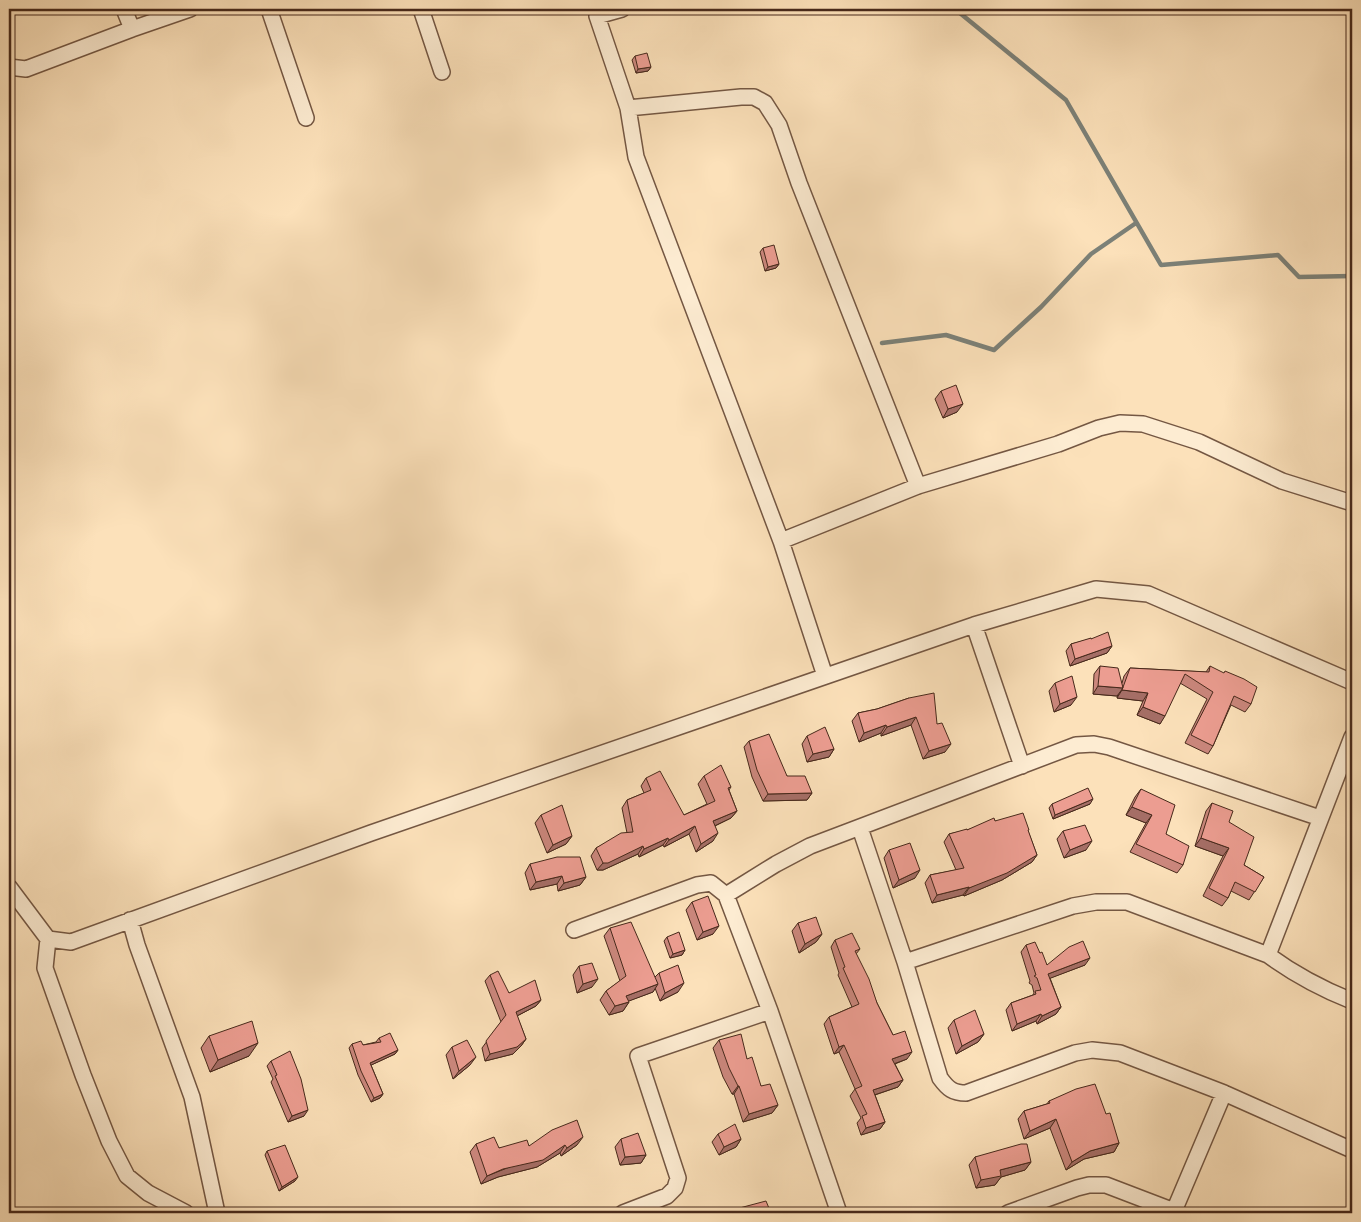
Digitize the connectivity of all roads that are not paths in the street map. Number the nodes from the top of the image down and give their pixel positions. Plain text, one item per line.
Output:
1 (124, 9) edge
2 (190, 9) edge
3 (269, 9) edge
4 (421, 9) edge
5 (622, 9) edge
6 (132, 29) junction
7 (9, 67) edge
8 (442, 72) dead end
9 (628, 108) junction
10 (306, 118) dead end
11 (918, 486) junction
12 (1352, 503) edge
13 (781, 541) junction
14 (974, 625) junction
15 (825, 676) junction
16 (1352, 682) edge
17 (1352, 737) edge
18 (1022, 766) junction
19 (1320, 818) junction
20 (860, 828) junction
21 (9, 887) edge
22 (726, 895) junction
23 (130, 920) junction
24 (574, 930) dead end
25 (48, 938) junction
26 (1268, 955) junction
27 (905, 962) junction
28 (1352, 1001) edge
29 (770, 1011) junction
30 (1224, 1093) junction
31 (1352, 1150) edge
32 (186, 1213) edge
33 (217, 1213) edge
34 (623, 1213) edge
35 (839, 1213) edge
36 (1008, 1213) edge

1 - 6 street
2 - 6 street
3 - 10 street
4 - 8 street
5 - 9 street
6 - 7 street
9 - 11 street
9 - 13 street
11 - 12 street
11 - 13 street
13 - 15 street
14 - 15 street
14 - 16 street
14 - 18 street
15 - 23 street
17 - 19 street
18 - 19 street
18 - 20 street
19 - 26 street
20 - 22 street
20 - 27 street
21 - 25 street
22 - 24 street
22 - 29 street
23 - 25 street
23 - 33 street
25 - 32 street
26 - 27 street
26 - 28 street
27 - 30 street
29 - 34 street
29 - 35 street
30 - 31 street
30 - 36 street

